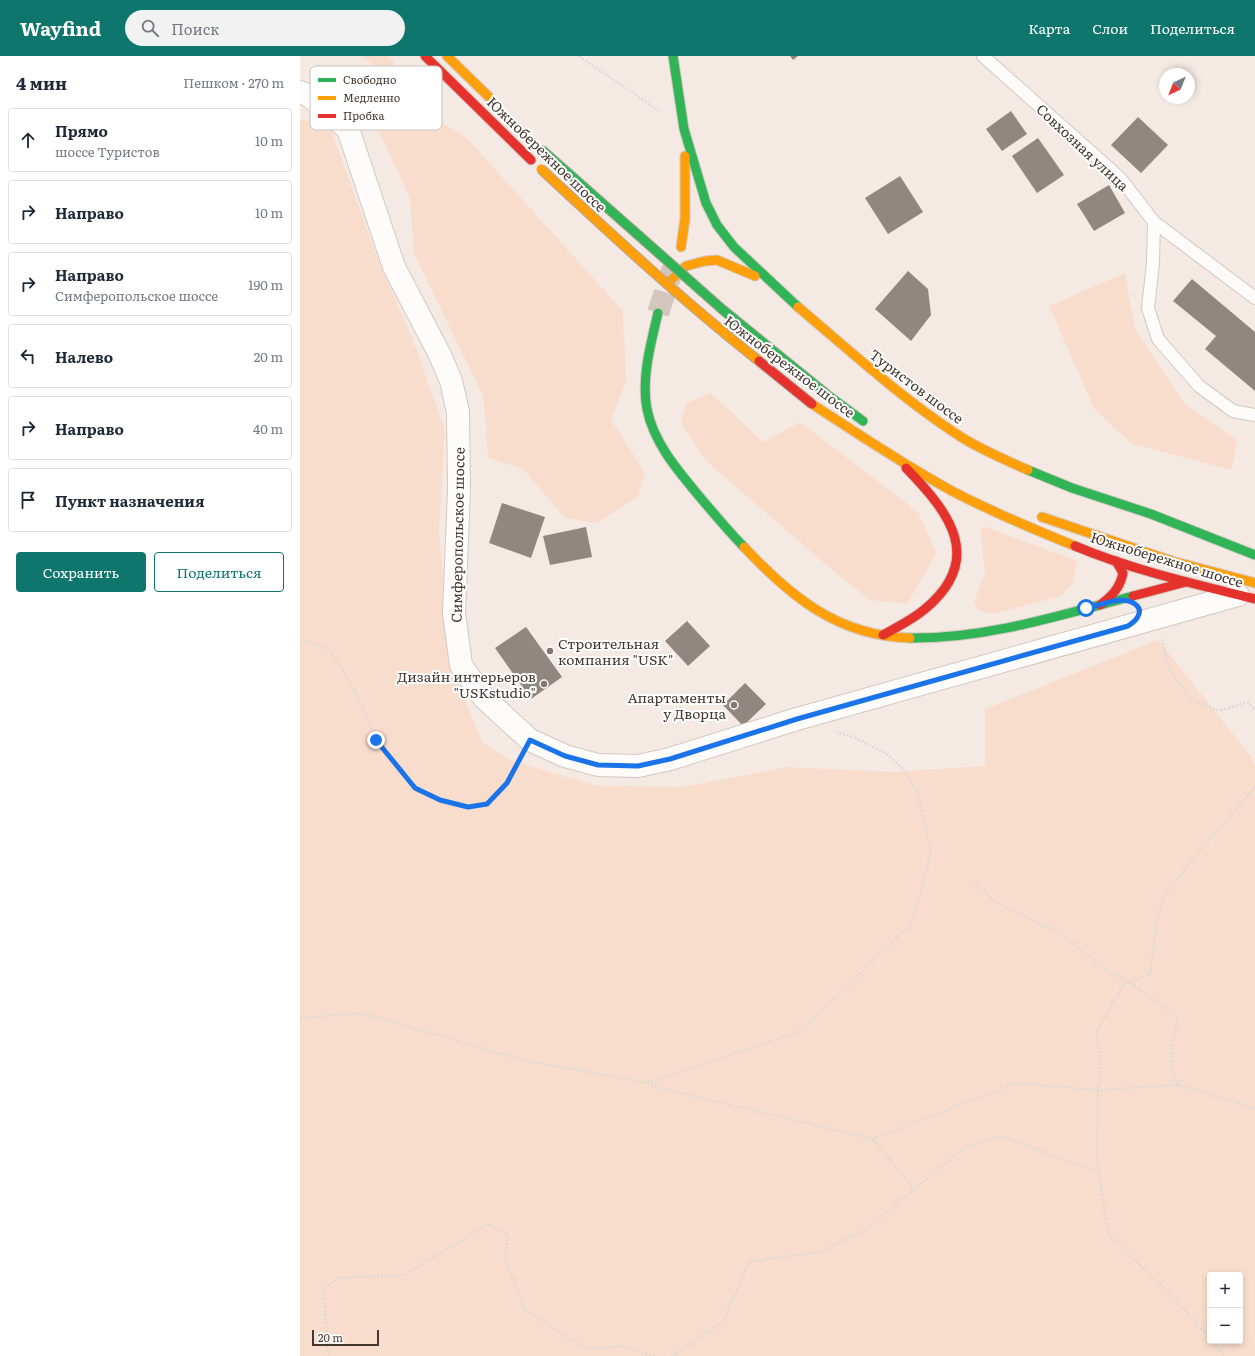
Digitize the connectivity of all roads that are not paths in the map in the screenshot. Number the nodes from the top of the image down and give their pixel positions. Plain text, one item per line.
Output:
1 (425, 56) edge
2 (447, 56) edge
3 (673, 56) edge
4 (983, 56) edge
5 (435, 66) edge
6 (442, 73) edge
7 (300, 92) edge
8 (310, 97) edge
9 (498, 106) dead end
10 (684, 129) junction
11 (348, 130) edge
12 (539, 147) dead end
13 (1154, 222) junction
14 (681, 246) dead end
15 (669, 282) dead end
16 (784, 295) junction
17 (1255, 298) edge
18 (658, 312) tunnel mouth
19 (1255, 415) edge
20 (869, 425) dead end
21 (896, 459) junction
22 (1034, 514) dead end
23 (1255, 556) edge
24 (1116, 561) junction
25 (1186, 582) junction
26 (1249, 592) edge
27 (1120, 600) junction
28 (1098, 606) junction
29 (1128, 626) junction
30 (883, 635) junction

1 - 5 main road, Южнобережное шоссе, bridge
2 - 9 main road, Южнобережное шоссе
3 - 10 main road, Туристов шоссе
4 - 13 lane, Совхозная улица
6 - 21 main road, Южнобережное шоссе, bridge
7 - 8 street, Симферопольское шоссе
10 - 14 main road, Туристов шоссе
10 - 16 main road, Туристов шоссе
11 - 29 street, Симферопольское шоссе
12 - 20 main road, Южнобережное шоссе, bridge
13 - 17 lane, Совхозная улица
13 - 19 lane
15 - 16 main road
16 - 23 main road, Туристов шоссе
18 - 30 main road
21 - 24 main road, Южнобережное шоссе
21 - 30 main road
22 - 26 main road, Южнобережное шоссе
24 - 25 main road, Южнобережное шоссе
24 - 28 main road
25 - 26 main road, Южнобережное шоссе
25 - 27 main road
26 - 29 street, Симферопольское шоссе
27 - 28 main road
27 - 29 street
28 - 30 main road

